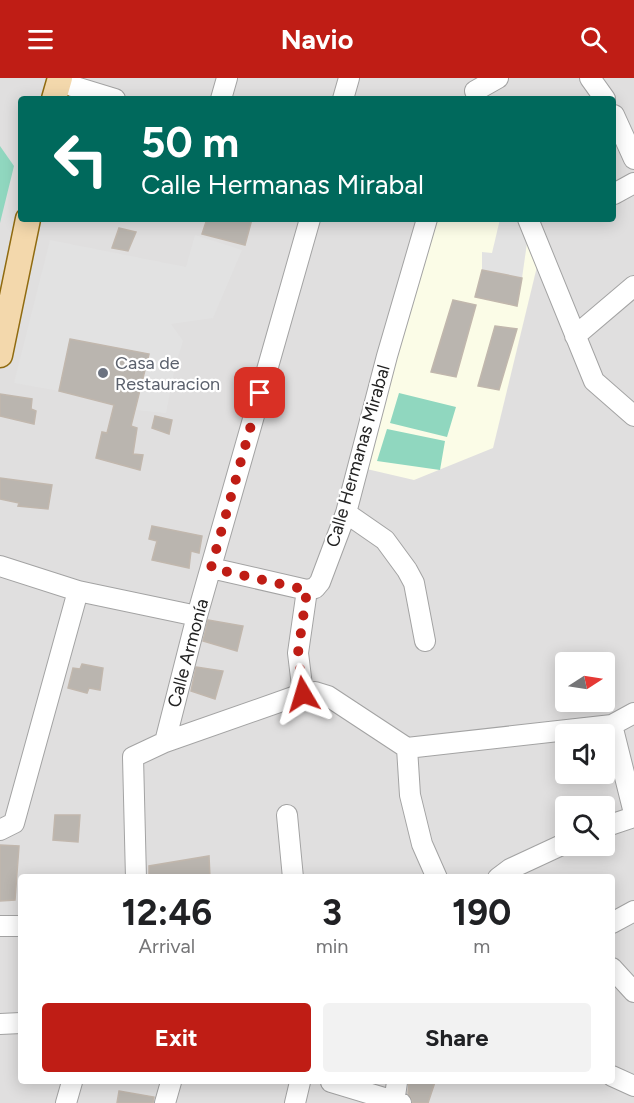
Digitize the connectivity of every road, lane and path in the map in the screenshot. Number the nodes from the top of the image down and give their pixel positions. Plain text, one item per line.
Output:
1 (227, 78) edge
2 (349, 78) edge
3 (498, 78) edge
4 (590, 78) edge
5 (58, 86) edge
6 (472, 90) edge
7 (102, 96) edge
8 (222, 96) edge
9 (344, 96) edge
10 (603, 96) edge
11 (616, 119) edge
12 (634, 159) edge
13 (634, 183) edge
14 (616, 193) edge
15 (27, 222) edge
16 (309, 222) edge
17 (426, 222) edge
18 (533, 222) edge
19 (634, 286) edge
20 (575, 336) junction
21 (2, 341) edge
22 (631, 409) edge
23 (346, 513) junction
24 (0, 566) edge
25 (211, 568) junction
26 (307, 590) junction
27 (78, 591) junction
28 (197, 616) junction
29 (425, 641) dead end
30 (303, 694) junction
31 (634, 712) edge
32 (614, 724) edge
33 (555, 731) edge
34 (615, 737) edge
35 (165, 742) junction
36 (407, 748) junction
37 (287, 815) dead end
38 (634, 815) edge
39 (615, 823) edge
40 (0, 830) edge
41 (555, 849) edge
42 (136, 874) edge
43 (293, 874) edge
44 (434, 874) edge
45 (509, 874) edge
46 (634, 911) edge
47 (615, 921) edge
48 (0, 926) edge
49 (18, 926) edge
50 (615, 971) edge
51 (634, 992) edge
52 (18, 1023) edge
53 (0, 1024) edge
54 (615, 1077) edge
55 (633, 1083) edge
56 (71, 1084) edge
57 (170, 1084) edge
58 (300, 1084) edge
59 (340, 1084) edge
60 (397, 1097) edge
61 (66, 1103) edge
62 (165, 1103) edge
63 (295, 1103) edge

1 - 8 street
2 - 9 street
3 - 6 street
4 - 10 street
5 - 7 street
11 - 12 street
13 - 14 street
15 - 21 main road
16 - 25 street, Calle Armonía
17 - 23 street, Calle Hermanas Mirabal
18 - 20 street
19 - 20 street
20 - 22 street
23 - 26 street, Calle Hermanas Mirabal
23 - 29 street
24 - 27 street
25 - 26 street
25 - 28 street, Calle Armonía
26 - 30 street
27 - 28 street
27 - 40 street
28 - 35 street, Calle Armonía
30 - 35 street
30 - 36 street
31 - 32 street
33 - 36 street
34 - 38 street
35 - 42 street
36 - 44 street
37 - 43 street
38 - 39 street
41 - 45 street
46 - 47 street
48 - 49 street
50 - 51 street
52 - 53 street
54 - 55 street
56 - 61 street
57 - 62 street
58 - 63 street
59 - 60 street

